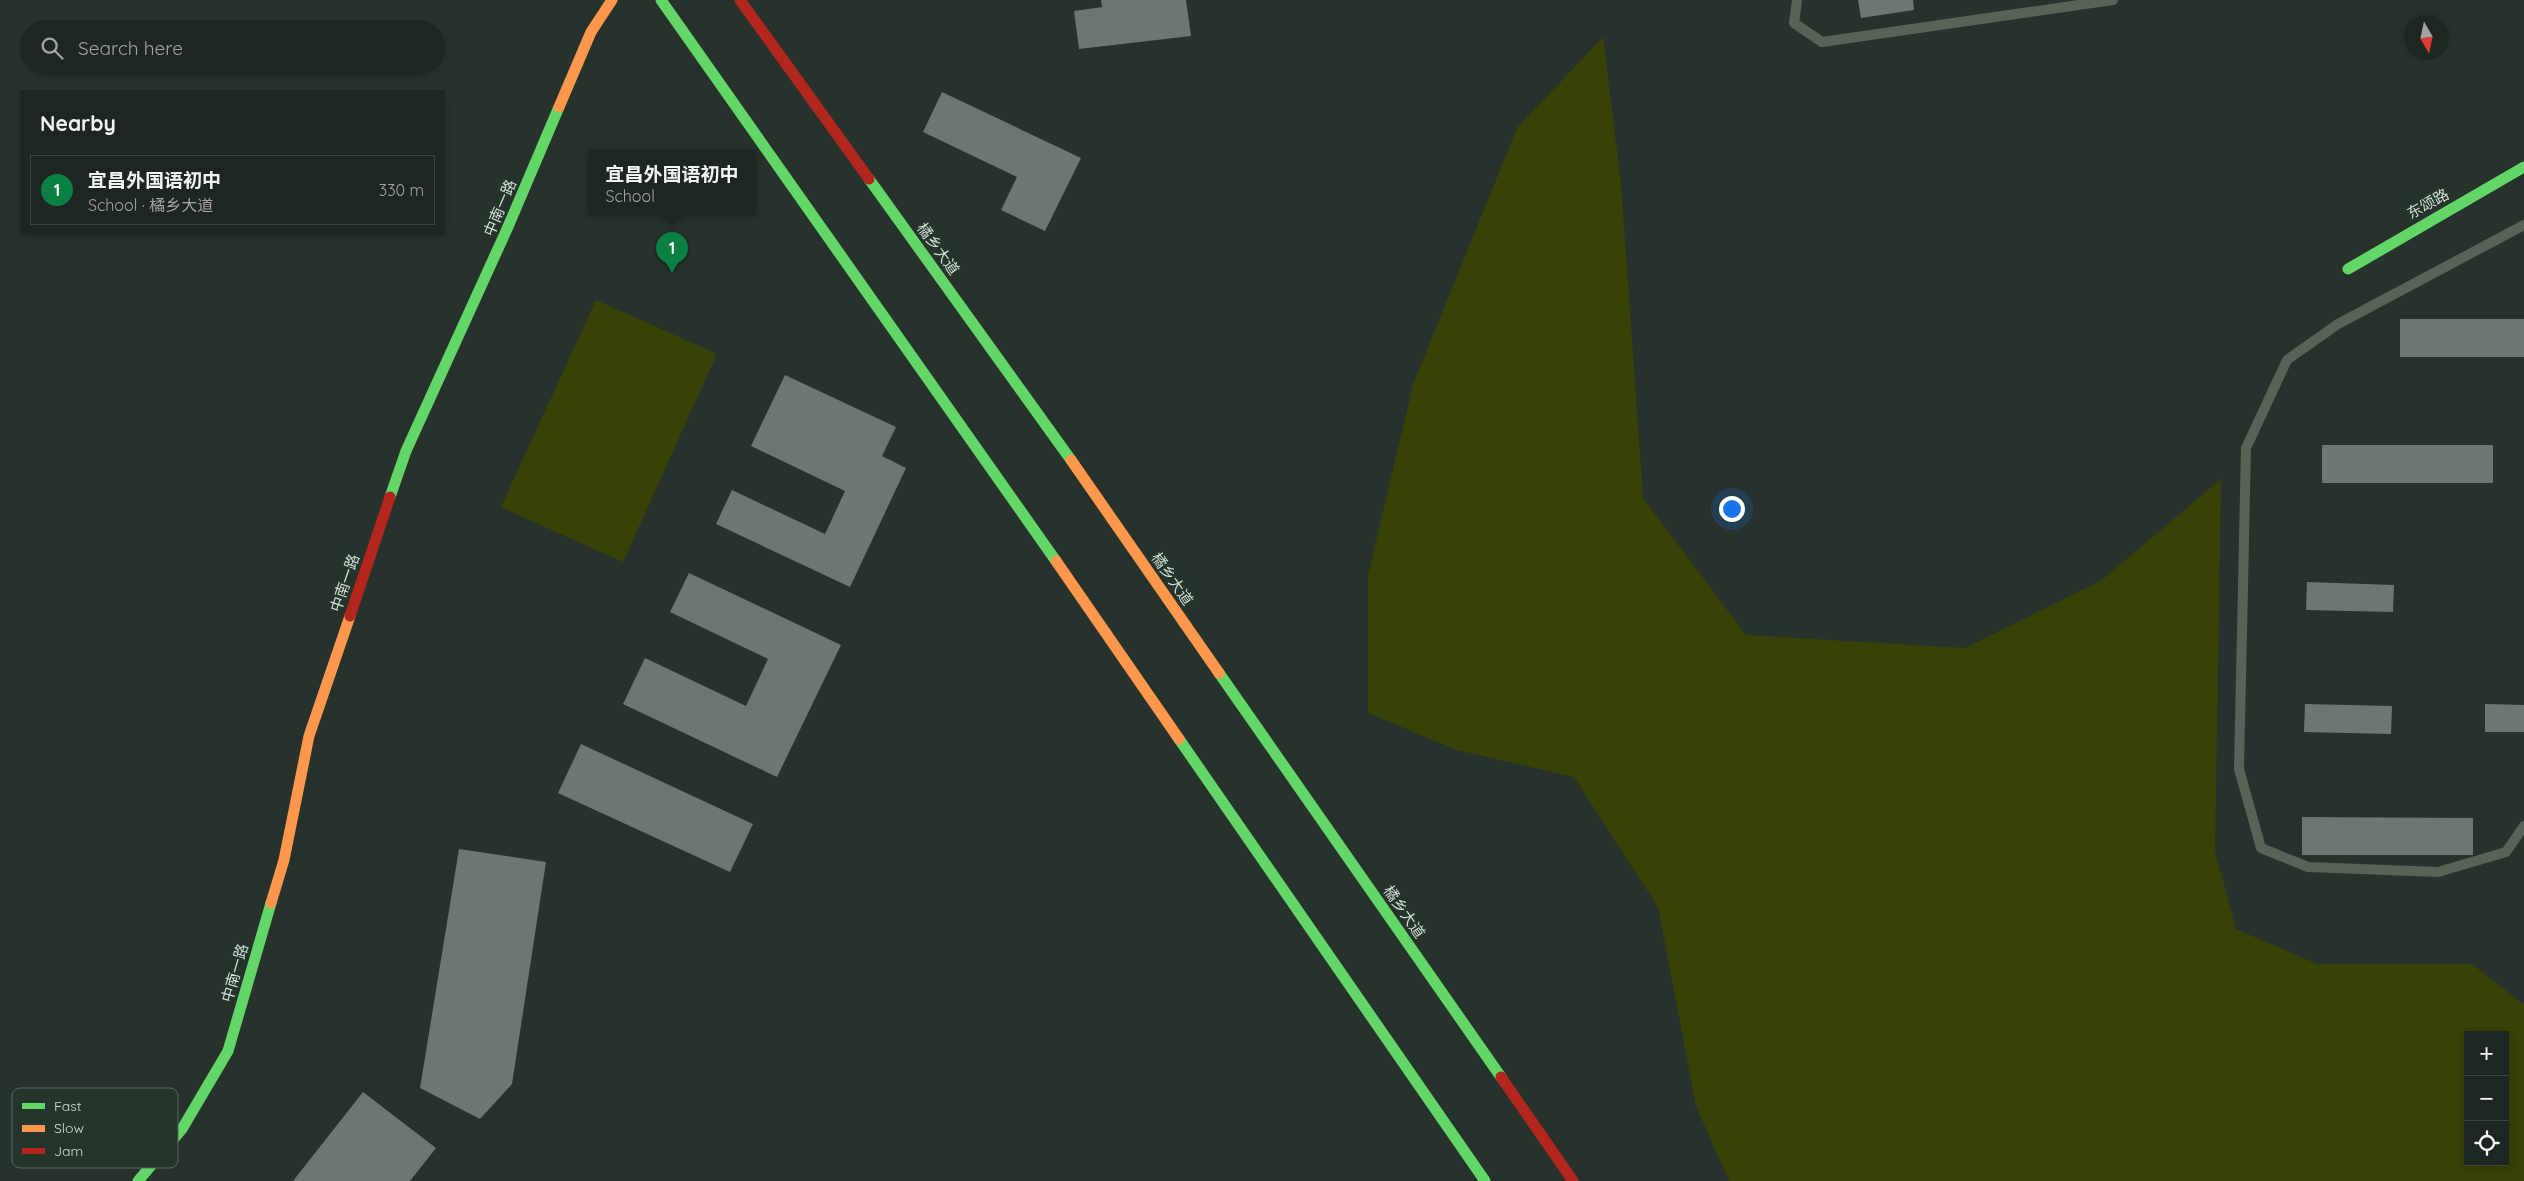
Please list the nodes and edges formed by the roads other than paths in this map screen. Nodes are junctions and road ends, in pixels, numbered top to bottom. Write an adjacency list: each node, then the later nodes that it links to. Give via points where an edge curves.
1 (612, 0): 10 (main road, 中南一路, via 591,32 508,229 406,451 309,736 284,860 228,1051)
2 (661, 0): 13 (main road, via 997,476)
3 (740, 0): 14 (main road, 橘乡大道, via 1061,446)
4 (1797, 0): 5 (lane, via 1794,23 1822,42)
5 (2113, 0)
6 (2524, 167): 8 (main road, 东颂路)
7 (2524, 225): 9 (lane, via 2338,324 2287,360 2246,448 2239,769 2261,848 2308,867 2438,872 2506,852)
8 (2348, 269)
9 (2524, 826)
10 (178, 1134)
11 (149, 1168): 12 (main road, 中南一路)
12 (138, 1181)
13 (1485, 1181)
14 (1573, 1181)

